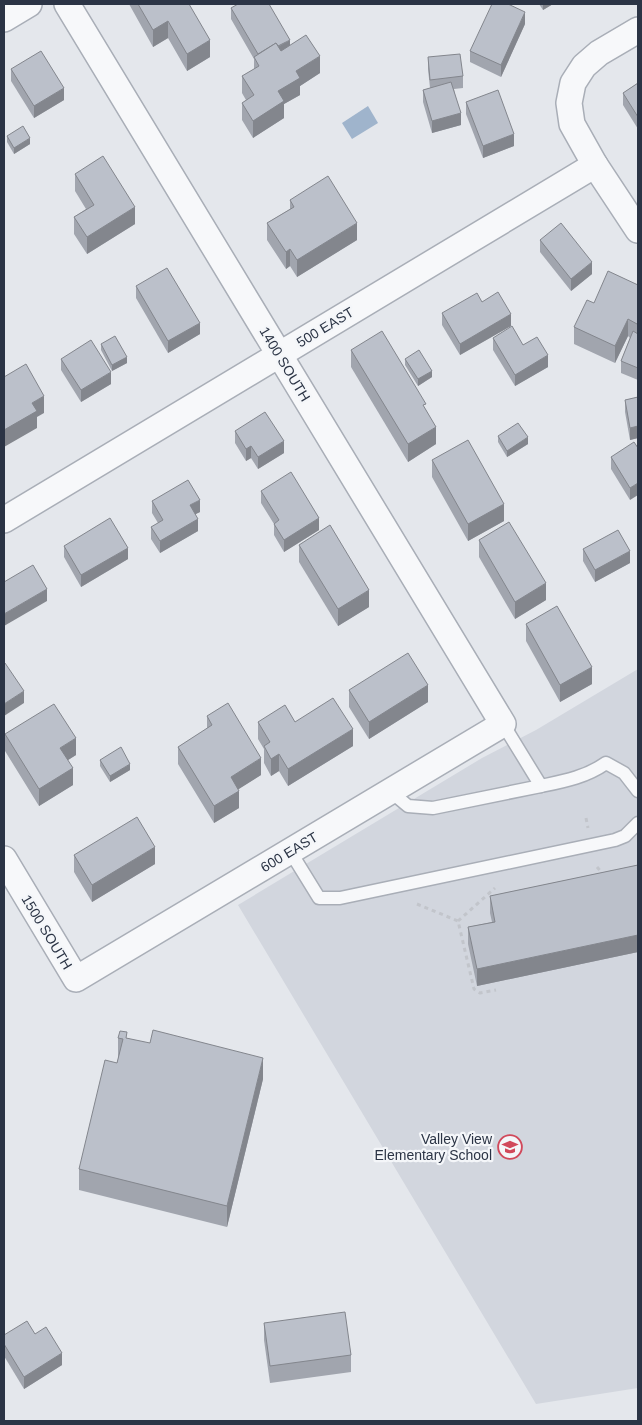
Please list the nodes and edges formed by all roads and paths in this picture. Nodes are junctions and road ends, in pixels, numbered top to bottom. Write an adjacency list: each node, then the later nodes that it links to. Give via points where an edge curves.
1 (29, 4): 3 (street)
2 (68, 4): 7 (street, 1400 SOUTH)
3 (4, 19)
4 (638, 30): 5 (street, via 599,53 584,66 573,83 570,103 572,124)
5 (595, 165): 6 (street); 7 (street, 500 EAST)
6 (638, 230)
7 (280, 354): 8 (street, 500 EAST); 9 (street, 1400 SOUTH)
8 (4, 520)
9 (503, 724): 10 (lane); 11 (street, 600 EAST)
10 (541, 786): 11 (lane, via 433,808 408,806); 12 (lane, via 572,780 606,763 624,773)
11 (390, 791): 14 (street, 600 EAST)
12 (638, 791)
13 (638, 823): 14 (lane, via 625,836 615,840 340,898 319,898)
14 (290, 851): 21 (street, 600 EAST)
15 (4, 859): 21 (street, 1500 SOUTH)
16 (597, 867): 17 (path, via 603,874)
17 (612, 874)
18 (495, 888): 20 (path)
19 (416, 904): 20 (path)
20 (458, 921): 22 (path, via 474,989 480,993)
21 (76, 979)
22 (496, 990)

